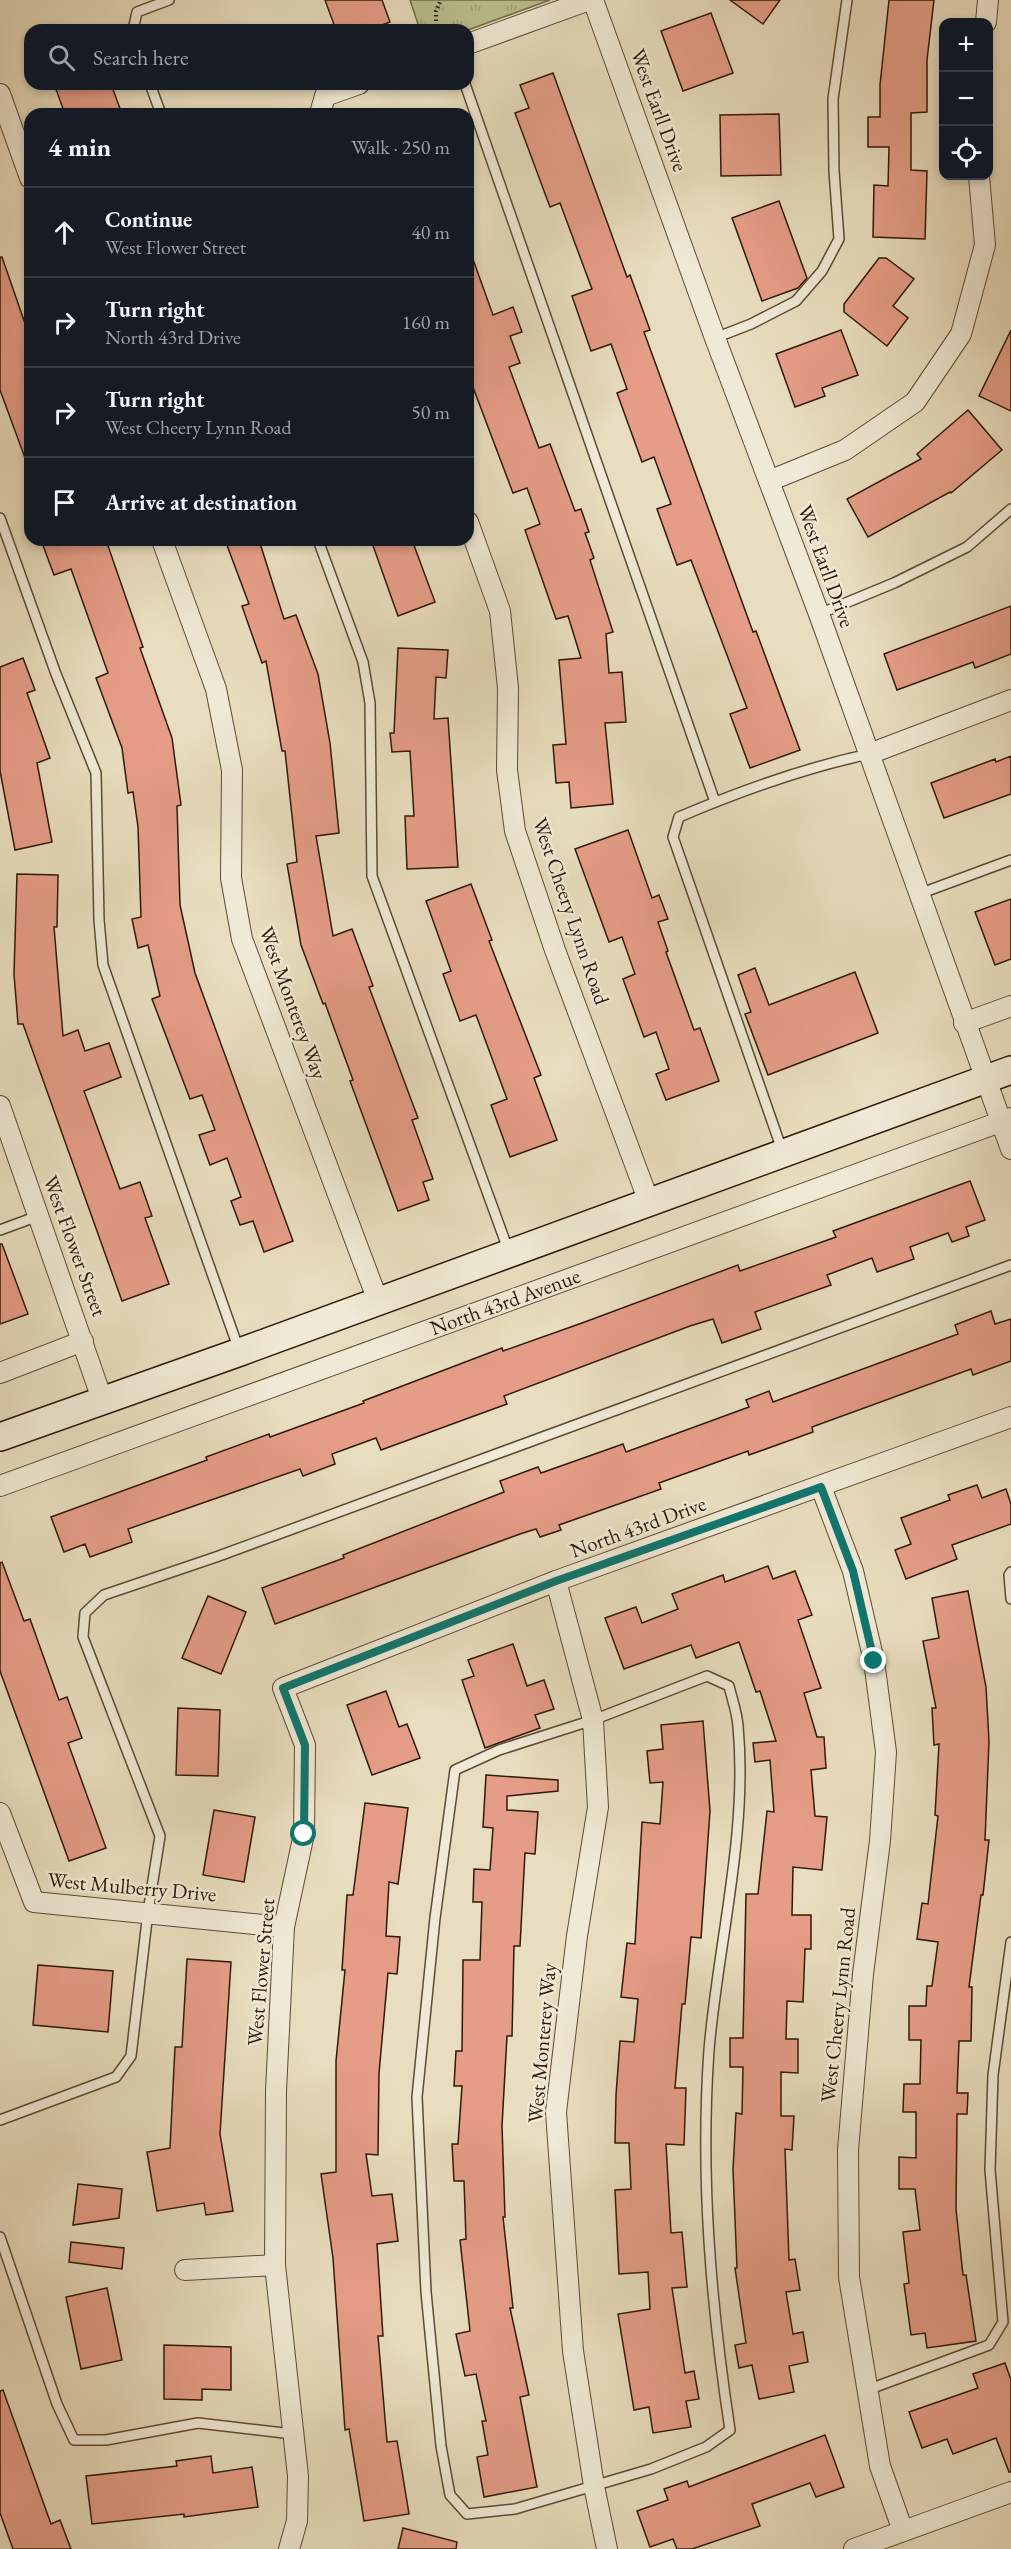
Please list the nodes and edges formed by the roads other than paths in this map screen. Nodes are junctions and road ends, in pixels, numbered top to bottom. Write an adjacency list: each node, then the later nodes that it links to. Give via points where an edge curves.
1 (169, 0): 7 (lane, via 136,12)
2 (589, 0): 8 (street)
3 (594, 0): 19 (street, West Earll Drive)
4 (847, 0): 19 (lane, via 833,99 839,239 822,271 796,301)
5 (988, 0): 6 (street)
6 (986, 18)
7 (134, 24)
8 (474, 42)
9 (152, 90): 14 (lane)
10 (349, 90): 13 (street)
11 (467, 90): 15 (lane)
12 (0, 94): 17 (street)
13 (323, 105)
14 (159, 108)
15 (473, 108)
16 (474, 110): 29 (lane)
17 (24, 161)
18 (979, 180): 20 (street, via 985,245 961,334 915,402 845,450)
19 (715, 338): 20 (street, West Earll Drive)
20 (769, 481): 26 (street, West Earll Drive)
21 (1011, 508): 26 (lane, via 967,547)
22 (0, 518): 47 (lane, via 96,772 103,965)
23 (474, 539): 40 (street, West Cheery Lynn Road, via 500,611 508,688 507,770 515,831 555,950)
24 (164, 546): 45 (street, West Monterey Way, via 216,690 232,770 231,878 242,939)
25 (320, 546): 43 (lane, via 363,662 370,703 372,876)
26 (819, 614): 28 (street, West Earll Drive)
27 (1011, 700): 28 (street)
28 (869, 754): 29 (lane); 31 (street, West Earll Drive)
29 (715, 802): 39 (lane, via 679,817 673,837)
30 (1011, 860): 31 (lane)
31 (919, 894): 33 (street, West Earll Drive)
32 (1011, 1006): 33 (street)
33 (964, 1023): 35 (street, West Earll Drive)
34 (1011, 1070): 35 (main road)
35 (985, 1079): 37 (street, West Earll Drive); 39 (main road)
36 (0, 1106): 41 (street, West Flower Street)
37 (1006, 1120): 38 (street, West Earll Drive); 52 (street, North 43rd Avenue)
38 (1011, 1149)
39 (784, 1155): 40 (main road)
40 (650, 1202): 43 (main road)
41 (38, 1216): 42 (lane); 46 (street, West Flower Street)
42 (0, 1230)
43 (509, 1253): 45 (main road)
44 (1011, 1265): 60 (lane, via 104,1595 85,1613 82,1636 160,1836)
45 (378, 1301): 47 (main road)
46 (83, 1341): 48 (street); 49 (street, West Flower Street)
47 (240, 1352): 49 (main road)
48 (0, 1372)
49 (103, 1402): 51 (main road)
50 (1011, 1417): 53 (street, North 43rd Drive)
51 (0, 1437)
52 (0, 1486)
53 (821, 1487): 55 (street, North 43rd Drive); 67 (street, West Cheery Lynn Road, via 853,1571 874,1661 886,1752 848,2150 849,2277)
54 (1011, 1572): 56 (lane)
55 (556, 1581): 57 (street, North 43rd Drive); 58 (street, West Monterey Way)
56 (1011, 1599)
57 (283, 1688): 61 (street, West Flower Street, via 305,1745 304,1834)
58 (593, 1720): 69 (street, West Monterey Way, via 598,1807 577,1936 556,2112 573,2351); 69 (lane, via 499,1750 455,1770 417,2097 426,2292 441,2446 450,2495 467,2514 515,2509); 69 (lane, via 707,1676 729,1686 738,1724 740,1790 710,2050 706,2147 709,2264 730,2430 706,2447)
59 (0, 1813): 60 (street, West Mulberry Drive, via 34,1902)
60 (148, 1912): 61 (street, West Mulberry Drive); 63 (lane, via 132,2056 116,2077)
61 (285, 1927): 65 (street, West Flower Street, via 276,2091)
62 (1011, 1942): 67 (lane, via 993,2075 990,2170 1003,2322 989,2344)
63 (0, 2120)
64 (0, 2237): 68 (lane, via 57,2404 74,2440 106,2440 198,2423)
65 (275, 2265): 66 (street); 68 (street, West Flower Street)
66 (185, 2270)
67 (867, 2390): 71 (street, West Cheery Lynn Road, via 880,2466)
68 (294, 2434): 72 (street, West Flower Street, via 297,2521)
69 (594, 2486): 73 (street, West Monterey Way)
70 (1011, 2492): 71 (street)
71 (903, 2531): 74 (street)
72 (289, 2549)
73 (607, 2549)
74 (854, 2549)

